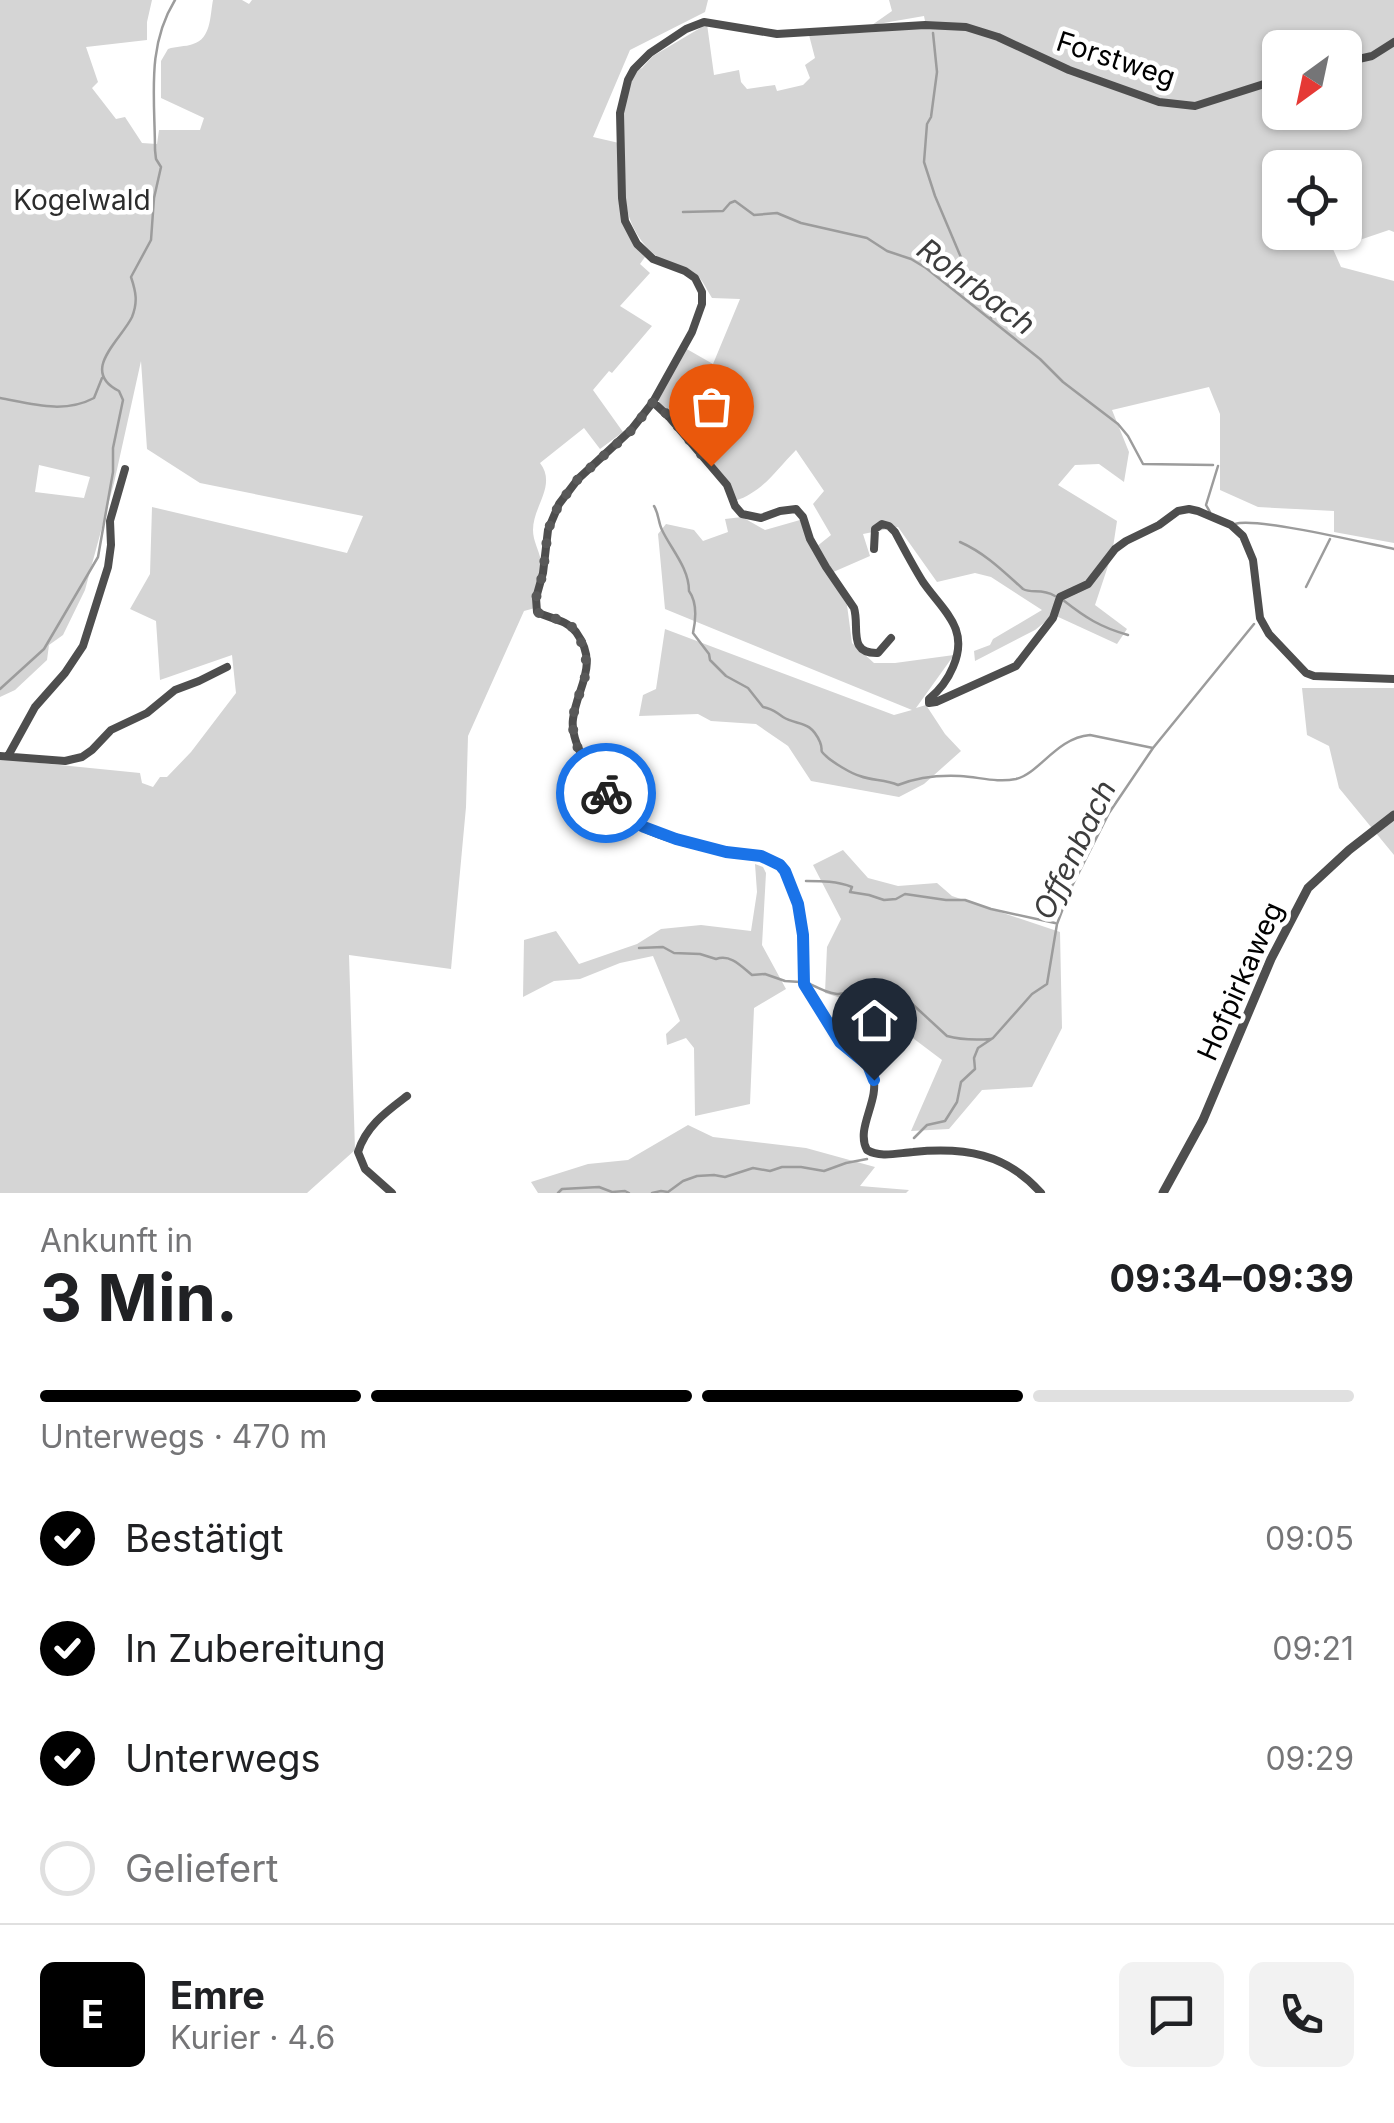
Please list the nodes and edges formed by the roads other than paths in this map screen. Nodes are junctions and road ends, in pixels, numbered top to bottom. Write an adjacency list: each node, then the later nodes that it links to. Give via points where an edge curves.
1 (1394, 42): 2 (street)
2 (1362, 58)
3 (1262, 85): 4 (street, Forstweg, via 1195,106 1159,102 966,28 776,34 704,22 677,34 634,69 620,113 625,221 637,244 653,259 691,274 703,296 692,332)
4 (653, 402): 7 (street, via 727,485 742,514 800,512 854,608 862,649 878,653); 14 (street, via 578,479 548,530 537,612 572,628 585,653 588,665 572,724 588,768 644,827 761,856 785,871 801,921 804,984 840,1042 872,1071 875,1088 863,1138 868,1150 973,1153 1016,1168)
5 (126, 469): 10 (street, via 110,522 108,567 83,646)
6 (874, 549): 9 (street, via 875,529 889,526 956,627 956,662 931,704 1016,666 1054,618 1060,596 1088,584 1120,545 1184,509 1216,518 1243,536 1260,618 1306,673)
7 (891, 638)
8 (227, 667): 10 (street, via 175,690 82,756)
9 (1394, 679)
10 (4, 756)
11 (1394, 814): 15 (street, Hofpirkaweg, via 1308,888 1203,1120)
12 (407, 1096): 13 (street, via 367,1132 358,1152 365,1169)
13 (392, 1193)
14 (1041, 1193)
15 (1162, 1193)

